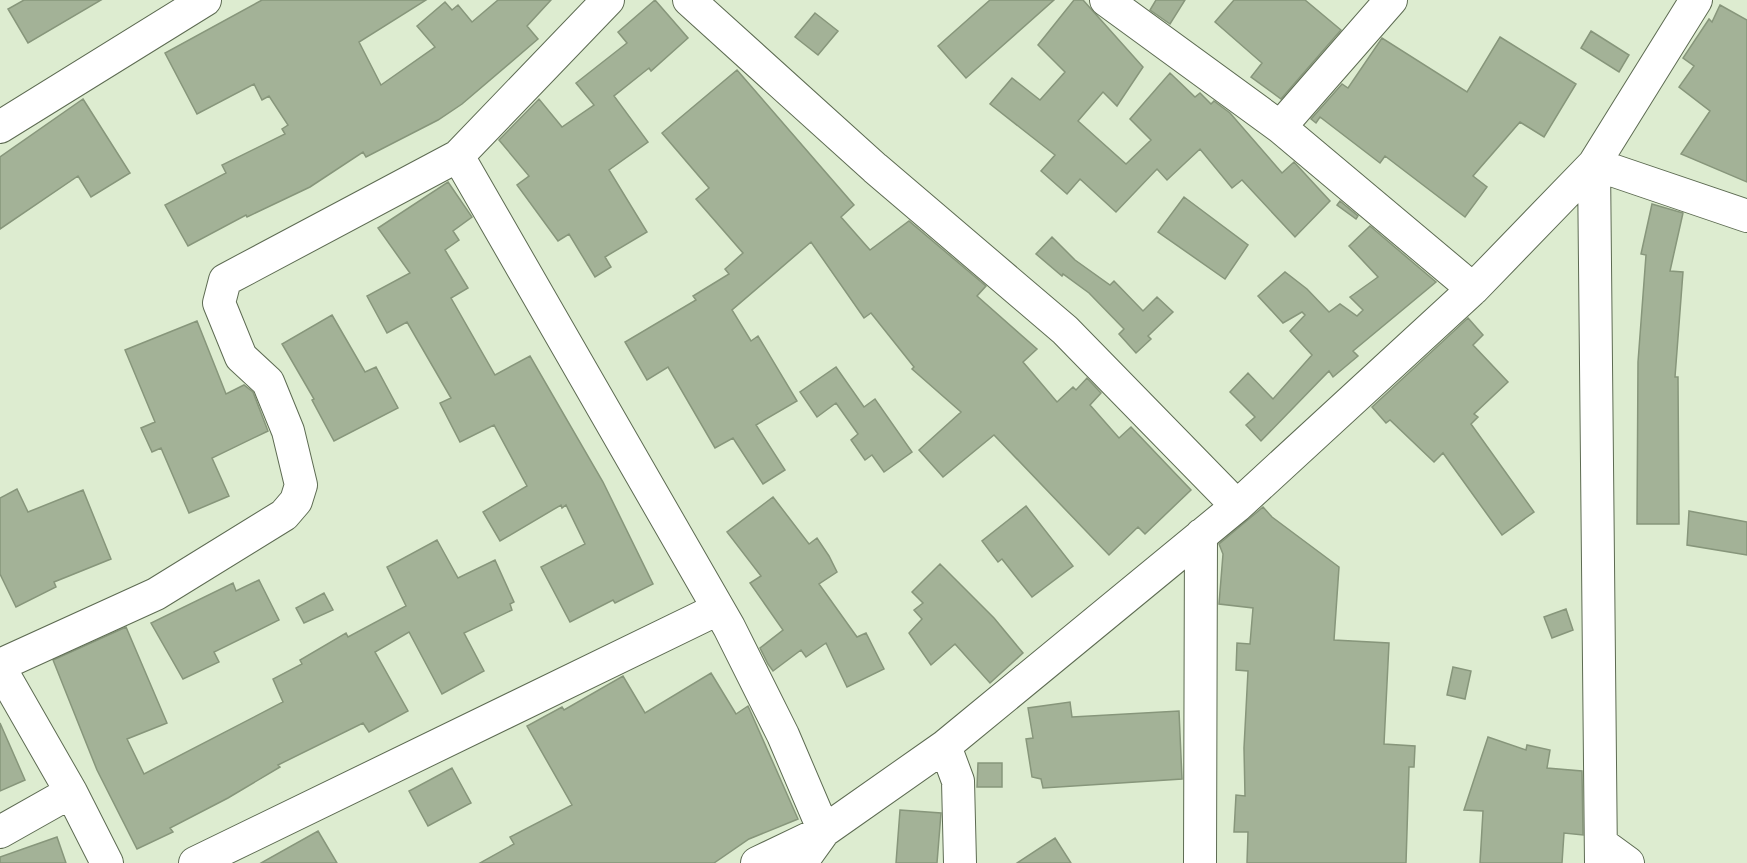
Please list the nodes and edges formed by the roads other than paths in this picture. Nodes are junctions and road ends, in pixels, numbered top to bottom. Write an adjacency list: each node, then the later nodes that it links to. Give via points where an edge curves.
1 (205, 0): 7 (street)
2 (608, 0): 9 (street)
3 (689, 0): 13 (street, via 875,168 1065,330)
4 (1106, 0): 8 (street)
5 (1391, 0): 8 (street)
6 (1696, 0): 10 (street)
7 (0, 127)
8 (1280, 127): 12 (street)
9 (458, 156): 15 (street); 16 (street, via 225,279 219,303 241,357 268,382 288,431 301,485 296,501 284,514 156,594)
10 (1594, 164): 11 (street); 12 (street); 21 (street)
11 (1747, 216)
12 (1473, 289): 13 (street)
13 (1237, 506): 14 (street)
14 (1200, 535): 17 (street); 27 (street)
15 (718, 609): 20 (street, via 783,735); 23 (street)
16 (0, 666): 18 (street)
17 (945, 746): 20 (street); 26 (street, via 958,781)
18 (71, 792): 19 (street); 22 (street)
19 (0, 831)
20 (824, 831): 24 (street); 25 (street)
21 (1601, 854): 28 (street)
22 (107, 863)
23 (195, 863)
24 (757, 863)
25 (801, 863)
26 (960, 863)
27 (1200, 863)
28 (1628, 863)

